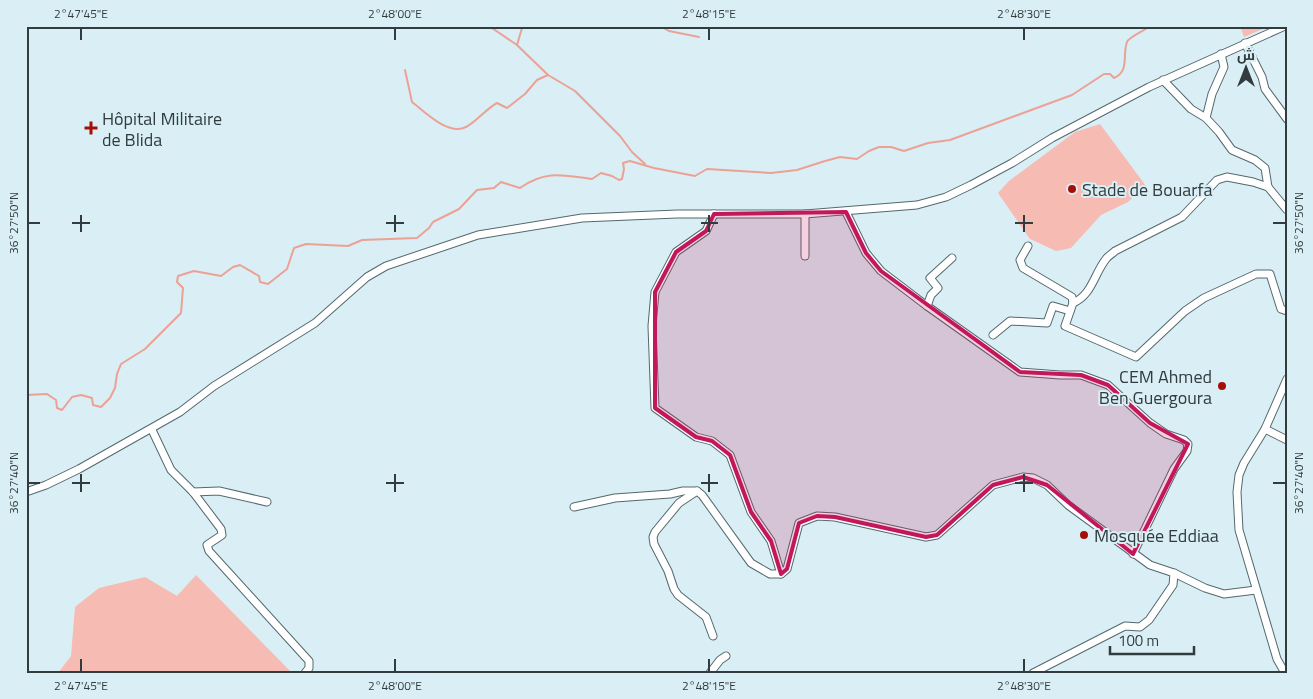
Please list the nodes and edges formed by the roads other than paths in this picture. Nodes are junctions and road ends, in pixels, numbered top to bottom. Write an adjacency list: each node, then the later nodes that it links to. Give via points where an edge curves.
1 (1285, 26): 2 (street)
2 (1246, 43): 3 (street); 6 (street, via 1265,89)
3 (1221, 54): 4 (street); 5 (street, via 1224,67)
4 (1163, 80): 5 (street, via 1190,109); 9 (street, via 946,197 917,205)
5 (1206, 118): 7 (street, via 1232,150 1255,160 1264,168)
6 (1286, 118)
7 (1268, 187): 8 (street); 16 (street, via 1226,177 1217,180 1182,217 1115,251 1081,300)
8 (1287, 210)
9 (846, 212): 11 (street); 15 (street, via 866,253 881,271)
10 (714, 214): 11 (street); 21 (street, via 582,218 527,226 478,235 386,266 367,278 315,323 214,386); 30 (street, via 706,231 676,252 654,292 654,408 696,438 712,440 730,455 751,512 771,541)
11 (805, 214): 13 (street)
12 (1028, 246): 16 (street, via 1020,260 1022,268 1072,297)
13 (805, 256)
14 (952, 258): 15 (street, via 930,278 938,288)
15 (927, 306): 28 (street, via 1020,372 1081,375 1108,385 1150,423 1188,444)
16 (1071, 307): 17 (street, via 1065,326 1136,357 1185,311 1204,298 1256,274 1270,274 1281,309); 18 (street, via 1053,306 1047,323 1010,321)
17 (1287, 311)
18 (993, 335)
19 (1287, 379): 20 (street)
20 (1265, 429): 22 (street); 31 (street, via 1244,463 1237,492 1239,530)
21 (152, 430): 24 (street, via 46,485); 25 (street, via 172,470)
22 (1287, 440)
23 (697, 491): 27 (street, via 622,497); 30 (street, via 751,562 770,574); 32 (street, via 679,503 653,537 674,589 706,617)
24 (26, 492)
25 (193, 492): 26 (street, via 219,491); 34 (street, via 221,529 222,535 207,545 209,551 309,661)
26 (267, 502)
27 (574, 507)
28 (1134, 554): 29 (street, via 1150,566); 30 (street, via 1068,505 1047,485 1022,477 993,485 937,535 926,537 835,517 817,516 799,523 787,569)
29 (1174, 573): 31 (street, via 1224,594); 36 (street, via 1173,585 1149,620 1140,627 1125,626)
30 (781, 574)
31 (1256, 590): 37 (street, via 1276,659)
32 (713, 636)
33 (726, 656): 35 (street)
34 (305, 673)
35 (710, 673)
36 (1033, 673)
37 (1285, 673)

